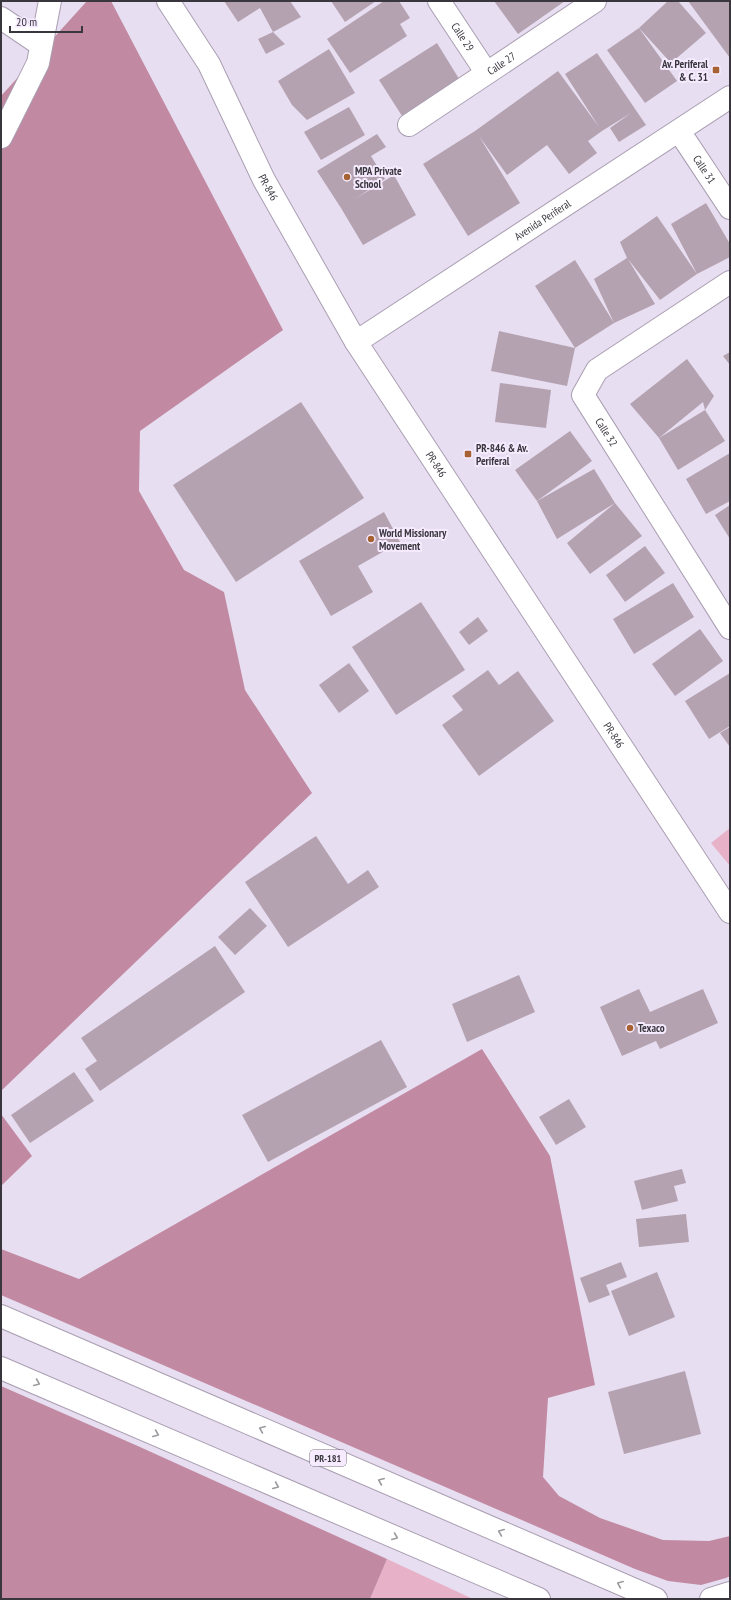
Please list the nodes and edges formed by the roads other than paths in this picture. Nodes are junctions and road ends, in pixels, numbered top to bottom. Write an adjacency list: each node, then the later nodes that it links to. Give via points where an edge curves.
1 (50, 1): 6 (street)
2 (168, 1): 14 (street, PR-846 / PR-846, via 209,64 264,180)
3 (439, 1): 7 (street, Calle 29)
4 (595, 1): 7 (street, Calle 27)
5 (1, 18): 6 (street)
6 (41, 45): 11 (street, via 38,63)
7 (486, 72): 9 (street, Calle 27)
8 (730, 97): 10 (street, Avenida Periferal)
9 (409, 126)
10 (679, 131): 12 (street, Calle 31); 14 (street, Avenida Periferal)
11 (1, 137)
12 (730, 208)
13 (730, 282): 15 (street, Calle 32, via 597,370 583,395)
14 (356, 342): 16 (street, PR-846 / PR-846)
15 (730, 628)
16 (730, 912)
17 (1, 1316): 21 (street, PR-181, one-way to 17)
18 (1, 1368): 20 (street, one-way to 20)
19 (730, 1593): 22 (street)
20 (539, 1599)
21 (656, 1599)
22 (711, 1599)

